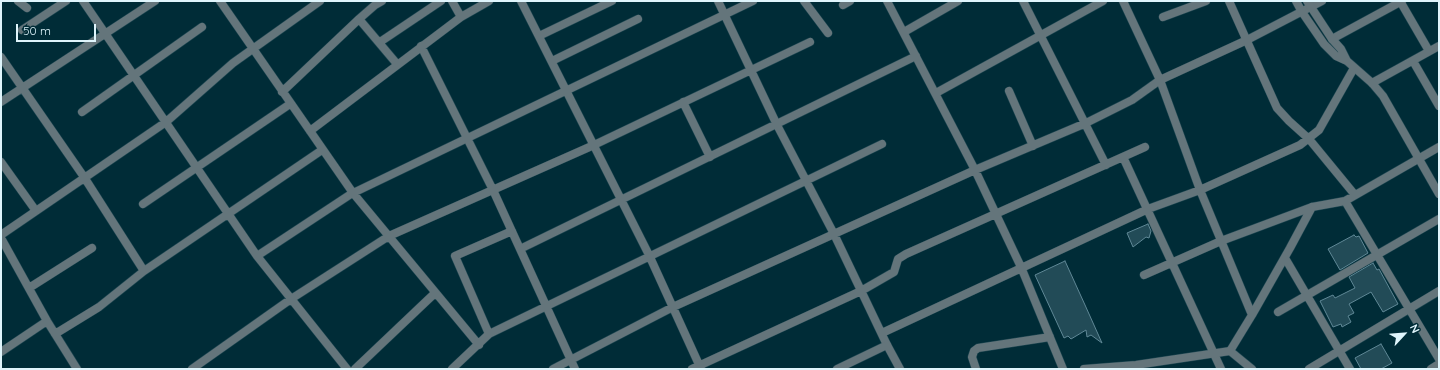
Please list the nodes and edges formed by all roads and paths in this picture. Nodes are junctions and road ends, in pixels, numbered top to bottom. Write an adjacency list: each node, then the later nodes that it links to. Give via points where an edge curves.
1 (18, 1): 27 (street)
2 (66, 1): 35 (street)
3 (83, 1): 38 (street)
4 (155, 1): 38 (street)
5 (320, 1): 47 (street)
6 (382, 1): 32 (street)
7 (441, 1): 43 (street)
8 (452, 1): 30 (street)
9 (489, 1): 30 (street)
10 (522, 1): 40 (street)
11 (612, 1): 40 (street)
12 (718, 1): 29 (street)
13 (753, 1): 29 (street)
14 (804, 1): 37 (street)
15 (887, 1): 36 (street)
16 (958, 1): 36 (street)
17 (1023, 1): 39 (street)
18 (1103, 1): 39 (street)
19 (1122, 1): 58 (street)
20 (1206, 1): 31 (street)
21 (1229, 1): 42 (street)
22 (1296, 1): 28 (street)
23 (1322, 1): 26 (street)
24 (1401, 1): 41 (street); 48 (street)
25 (222, 2): 47 (street)
26 (1308, 4): 28 (street); 41 (street)
27 (26, 8)
28 (1302, 12): 42 (street); 52 (street, via 1324,44 1336,56)
29 (725, 16): 56 (street); 61 (street)
30 (461, 17): 45 (street)
31 (1163, 17)
32 (359, 19): 43 (street); 63 (street)
33 (638, 19): 51 (street)
34 (202, 27): 57 (street)
35 (22, 30)
36 (904, 32): 49 (street)
37 (828, 34)
38 (106, 35): 57 (street); 60 (street)
39 (1040, 35): 64 (street); 71 (street)
40 (539, 36): 51 (street)
41 (1332, 39): 52 (street)
42 (1247, 40): 58 (street); 75 (street, via 1277,108)
43 (380, 42): 54 (street)
44 (810, 42): 56 (street)
45 (421, 46): 54 (street); 74 (street)
46 (1439, 46): 48 (street)
47 (252, 50): 63 (street); 70 (street)
48 (1429, 52): 53 (street)
49 (916, 56): 64 (street); 72 (street)
50 (1, 57): 60 (street)
51 (552, 61): 61 (street)
52 (1347, 61): 55 (street)
53 (1413, 61): 59 (street); 68 (street)
54 (397, 64): 73 (street)
55 (1354, 68): 59 (street); 75 (street, via 1319,130)
56 (751, 70): 66 (street); 72 (street)
57 (133, 74): 69 (street); 70 (street)
58 (1160, 80): 71 (street, via 1132,100); 92 (street)
59 (1372, 83): 84 (street, via 1383,96)
60 (23, 89): 65 (street); 89 (street)
61 (567, 91): 74 (street); 76 (street)
62 (1009, 91): 78 (street)
63 (282, 92): 67 (street)
64 (936, 93): 88 (street)
65 (1, 102)
66 (683, 102): 76 (street); 82 (street)
67 (290, 104): 73 (street); 87 (street)
68 (1439, 106)
69 (82, 112)
70 (166, 122): 87 (street); 89 (street)
71 (1086, 123): 78 (street); 86 (street)
72 (777, 124): 82 (street); 90 (street)
73 (310, 131): 81 (street)
74 (468, 138): 91 (street); 93 (street)
75 (1310, 139): 92 (street); 95 (street)
76 (594, 144): 91 (street); 96 (street)
77 (882, 144): 90 (street)
78 (1033, 146): 88 (street)
79 (1145, 147): 83 (street)
80 (1439, 147): 84 (street)
81 (322, 150): 93 (street); 103 (street)
82 (710, 156): 96 (street)
83 (1123, 157): 86 (street); 100 (street)
84 (1419, 160): 94 (street); 95 (street)
85 (1, 162): 101 (street)
86 (1106, 165): 102 (street)
87 (197, 168): 98 (street); 103 (street)
88 (975, 170): 102 (street); 106 (street)
89 (84, 177): 101 (street); 119 (street)
90 (806, 180): 106 (street); 115 (street)
91 (493, 190): 105 (street); 108 (street)
92 (1200, 190): 100 (street); 110 (street)
93 (353, 193): 108 (street); 114 (street)
94 (1439, 194)
95 (1355, 195): 97 (street)
96 (621, 199): 112 (street); 115 (street)
97 (1345, 201): 99 (street); 113 (street)
98 (143, 204)
99 (1312, 206): 110 (street); 116 (street)
100 (1148, 209): 117 (street); 118 (street)
101 (36, 211): 107 (street)
102 (996, 213): 118 (street); 122 (street, via 906,254 898,259 894,272)
103 (228, 214): 114 (street); 119 (street)
104 (1439, 219): 113 (street)
105 (512, 231): 112 (street); 135 (street, via 455,256)
106 (834, 234): 122 (street); 128 (street)
107 (1, 235)
108 (388, 236): 124 (street); 126 (street)
109 (1, 238): 121 (street)
110 (1221, 241): 117 (street); 131 (street)
111 (92, 248): 121 (street)
112 (520, 249): 127 (street)
113 (1377, 255): 125 (street); 129 (street)
114 (257, 256): 126 (street)
115 (649, 256): 127 (street); 128 (street)
116 (1285, 258): 125 (street); 131 (street)
117 (1173, 263): 120 (street); 142 (street)
118 (1021, 267): 133 (street); 136 (street)
119 (144, 271): 134 (street, via 99,307)
120 (1144, 275)
121 (29, 288): 132 (street)
122 (861, 290): 133 (street); 147 (street)
123 (1439, 291): 129 (street)
124 (435, 293): 138 (street); 151 (street)
125 (1306, 296): 130 (street); 140 (street)
126 (291, 299): 149 (street); 150 (street)
127 (545, 306): 135 (street); 144 (street)
128 (673, 307): 144 (street); 147 (street)
129 (1409, 309): 140 (street); 143 (street)
130 (1278, 312)
131 (1252, 315): 139 (street)
132 (47, 321): 134 (street); 141 (street)
133 (882, 333): 137 (street)
134 (55, 334): 148 (street)
135 (489, 334): 138 (street)
136 (1050, 337): 157 (street, via 978,348 972,357); 158 (street)
137 (887, 344): 155 (street); 156 (street)
138 (478, 345): 152 (street)
139 (1230, 351): 142 (street); 161 (street)
140 (1339, 351): 162 (street); 163 (street)
141 (1, 352)
142 (1216, 353): 146 (street); 160 (street)
143 (1439, 359)
144 (571, 361): 153 (street); 154 (street)
145 (1439, 364): 164 (street)
146 (1137, 367): 159 (street)
147 (697, 368)
148 (78, 369)
149 (192, 369)
150 (347, 369)
151 (355, 369)
152 (452, 369)
153 (553, 369)
154 (575, 369)
155 (837, 369)
156 (900, 369)
157 (976, 369)
158 (1063, 369)
159 (1084, 369)
160 (1221, 369)
161 (1252, 369)
162 (1309, 369)
163 (1350, 369)
164 (1431, 369)

